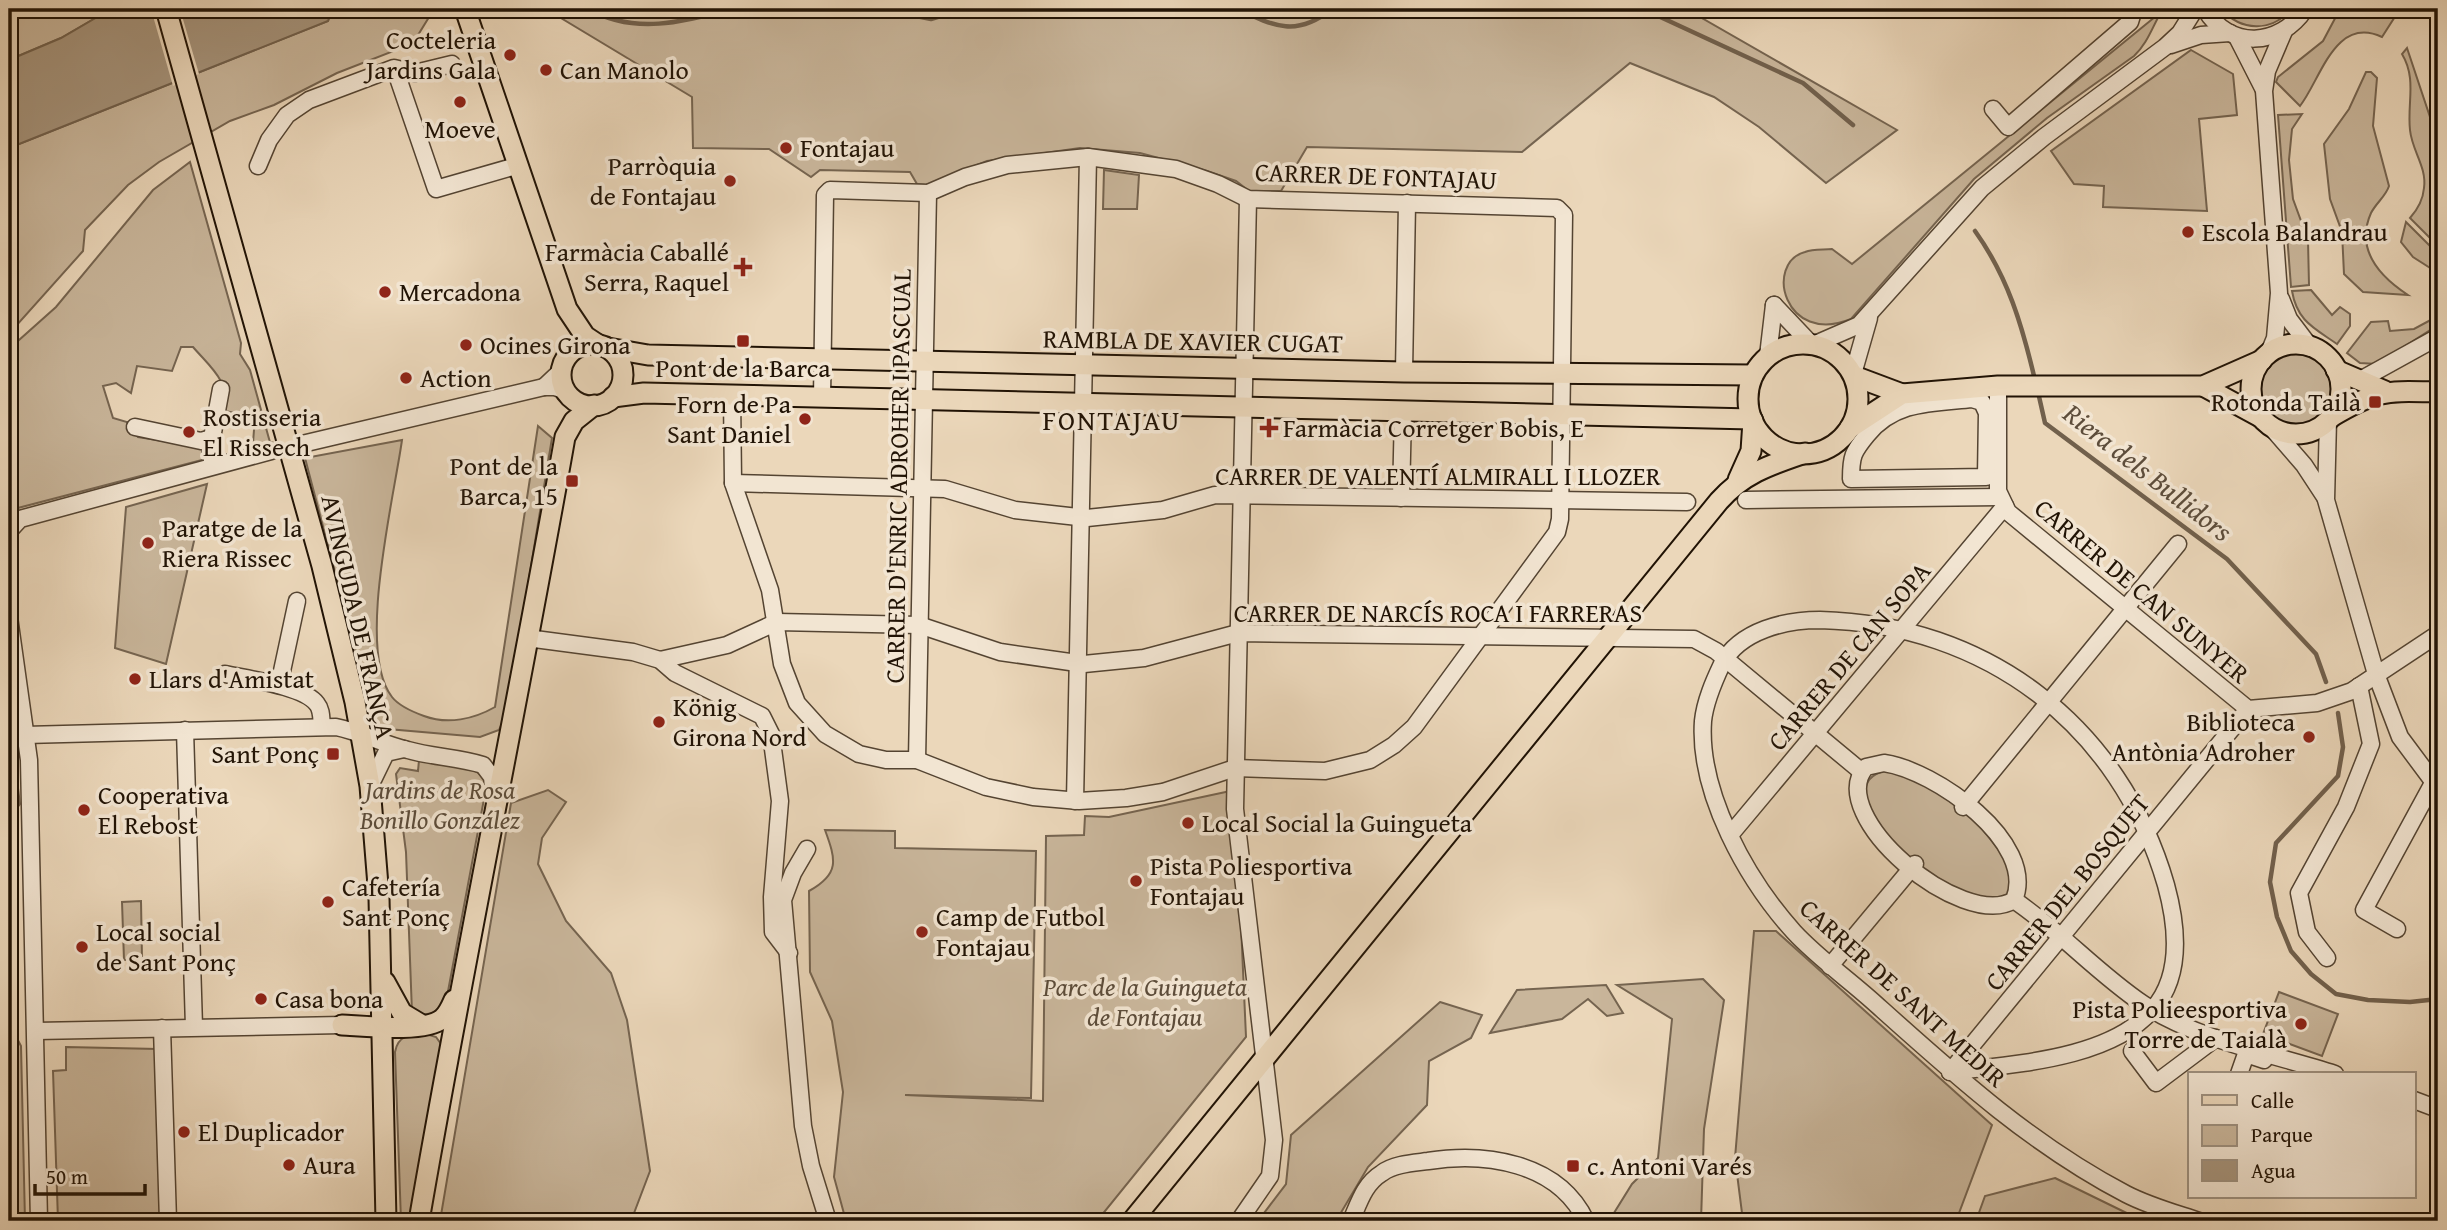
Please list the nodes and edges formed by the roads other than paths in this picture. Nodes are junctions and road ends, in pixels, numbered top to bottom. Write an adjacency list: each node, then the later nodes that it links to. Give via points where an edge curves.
1 (166, 9): 102 (main road, AVINGUDA DE FRANÇA, via 342,639)
2 (465, 9): 16 (main road)
3 (2134, 9): 13 (street, via 2130,22 2008,127)
4 (2195, 9): 9 (street)
5 (2206, 9): 8 (street)
6 (2305, 9): 7 (street)
7 (2284, 32): 8 (street, via 2261,39); 12 (street, via 2267,71)
8 (2234, 35): 9 (street, via 2200,35); 12 (street)
9 (2165, 47): 21 (street, via 1982,188)
10 (452, 65): 11 (street)
11 (399, 74): 15 (street, via 394,68 309,100 287,116 269,140); 16 (street, via 436,189)
12 (2264, 91): 20 (street)
13 (1993, 109)
14 (1088, 157): 17 (street, CARRER DE FONTAJAU, via 1007,165); 18 (street, CARRER DE FONTAJAU, via 1176,169); 30 (street)
15 (258, 166)
16 (516, 166): 24 (main road, via 566,309 584,336)
17 (928, 193): 28 (street, CARRER DE FONTAJAU, via 830,190 825,195); 29 (street, CARRER D'ENRIC ADROHER I PASCUAL)
18 (1248, 200): 19 (street, CARRER DE FONTAJAU); 31 (street)
19 (1408, 210): 34 (street); 35 (street, CARRER DE FONTAJAU, via 1557,208 1564,215)
20 (2279, 293): 25 (street, via 2289,319); 27 (street, via 2275,338)
21 (1870, 316): 23 (street); 37 (street, via 1859,343)
22 (2438, 337): 38 (street)
23 (1812, 344): 26 (main road, via 1786,346); 26 (street, via 1774,305); 37 (main road, via 1837,355)
24 (602, 346): 28 (main road, RAMBLA DE XAVIER CUGAT, via 649,355); 33 (main road, via 573,350); 48 (main road, via 619,359 623,375)
25 (2311, 348): 27 (main road, via 2287,346); 32 (main road)
26 (1768, 356): 36 (main road)
27 (2265, 357): 40 (main road); 59 (main road, via 2251,387 2252,399)
28 (822, 359): 29 (main road, RAMBLA DE XAVIER CUGAT); 49 (street)
29 (925, 361): 30 (main road, RAMBLA DE XAVIER CUGAT); 51 (street, CARRER D'ENRIC ADROHER I PASCUAL)
30 (1085, 365): 31 (main road, RAMBLA DE XAVIER CUGAT); 52 (street)
31 (1244, 368): 34 (main road, RAMBLA DE XAVIER CUGAT); 54 (street)
32 (2336, 370): 38 (main road); 57 (main road, via 2340,396)
33 (561, 371): 41 (street); 43 (main road)
34 (1404, 372): 35 (main road, RAMBLA DE XAVIER CUGAT)
35 (1564, 373): 36 (main road, RAMBLA DE XAVIER CUGAT); 56 (street)
36 (1754, 375): 58 (main road, via 1748,399)
37 (1854, 375): 46 (main road); 61 (main road, via 1859,403)
38 (2362, 379): 44 (main road)
39 (2005, 386): 40 (main road); 46 (main road); 76 (street, CARRER DE CAN SUNYER, via 1997,479)
40 (2203, 386): 59 (main road)
41 (544, 387): 43 (street); 63 (street)
42 (221, 389): 62 (street)
43 (566, 391): 53 (main road, via 578,402)
44 (2385, 391): 45 (main road); 57 (main road)
45 (2438, 392)
46 (1902, 394): 61 (main road)
47 (732, 395): 48 (main road, via 637,393); 49 (main road); 68 (street)
48 (613, 397): 53 (main road)
49 (822, 398): 51 (main road)
50 (1972, 399): 50 (street, via 1908,405 1880,419 1851,455 1851,479 1986,477 1987,413 1982,402)
51 (924, 400): 52 (main road); 69 (street, CARRER D'ENRIC ADROHER I PASCUAL)
52 (1084, 404): 54 (main road); 77 (street)
53 (594, 405): 88 (main road, via 574,421 565,437)
54 (1244, 407): 55 (main road); 70 (street)
55 (1403, 411): 56 (main road); 71 (street)
56 (1562, 415): 58 (main road); 73 (street)
57 (2330, 418): 59 (main road, via 2312,431 2297,434); 72 (street)
58 (1752, 420): 65 (main road, via 1773,444); 67 (main road, via 1751,451)
59 (2266, 422): 72 (street, via 2304,465)
60 (135, 427): 62 (street, via 201,441)
61 (1850, 428): 65 (main road, via 1831,446)
62 (212, 438): 66 (street)
63 (302, 444)
64 (271, 451): 66 (street)
65 (1805, 453): 67 (main road)
66 (212, 467): 78 (street, via 20,519)
67 (1738, 481): 90 (main road)
68 (733, 484): 69 (street, CARRER DE VALENTÍ ALMIRALL I LLOZER); 83 (street, via 767,578)
69 (922, 488): 77 (street, CARRER DE VALENTÍ ALMIRALL I LLOZER, via 953,490 1015,510); 84 (street, CARRER D'ENRIC ADROHER I PASCUAL)
70 (1241, 495): 71 (street, CARRER DE VALENTÍ ALMIRALL I LLOZER); 77 (street, CARRER DE VALENTÍ ALMIRALL I LLOZER, via 1215,495 1133,515); 86 (street)
71 (1401, 498): 73 (street, CARRER DE VALENTÍ ALMIRALL I LLOZER)
72 (2326, 499): 95 (street)
73 (1561, 500): 75 (street, CARRER DE VALENTÍ ALMIRALL I LLOZER); 89 (street, via 1552,542)
74 (1746, 500): 76 (street)
75 (1687, 502)
76 (2002, 502): 81 (street, CARRER DE CAN SUNYER); 85 (street, CARRER DE CAN SOPA)
77 (1080, 517): 93 (street)
78 (9, 531)
79 (2178, 544): 81 (street)
80 (297, 601): 96 (street)
81 (2126, 608): 98 (street); 99 (street, CARRER DE CAN SUNYER)
82 (9, 617): 104 (street)
83 (777, 622): 84 (street, CARRER DE NARCÍS ROCA I FARRERAS); 92 (street, via 727,645); 106 (street, via 786,677 797,703 814,725 859,754)
84 (919, 625): 93 (street, CARRER DE NARCÍS ROCA I FARRERAS, via 1000,652); 106 (street, CARRER D'ENRIC ADROHER I PASCUAL)
85 (1903, 630): 91 (street, via 1847,621 1783,623 1758,632); 98 (street, via 1973,654); 103 (street, CARRER DE CAN SOPA)
86 (1238, 633): 89 (street, CARRER DE NARCÍS ROCA I FARRERAS); 93 (street, CARRER DE NARCÍS ROCA I FARRERAS, via 1144,658); 107 (street)
87 (2438, 634): 95 (street, CARRER DE CAN SUNYER)
88 (527, 638): 92 (street); 115 (main road)
89 (1481, 638): 90 (street, CARRER DE NARCÍS ROCA I FARRERAS); 108 (street, via 1414,727 1382,754 1332,770)
90 (1607, 639): 91 (street, CARRER DE NARCÍS ROCA I FARRERAS, via 1693,639); 137 (main road)
91 (1724, 659): 103 (street, CARRER DE NARCÍS ROCA I FARRERAS); 117 (street, CARRER DE SANT MEDIR, via 1708,698 1703,736 1710,777)
92 (660, 660): 123 (street, via 675,673 762,716 771,734 780,801 773,932)
93 (1077, 663): 113 (street)
94 (226, 674): 96 (street)
95 (2376, 674): 97 (street, CARRER DE CAN SUNYER); 110 (street, via 2394,727)
96 (279, 685): 100 (street, via 316,702)
97 (2356, 688): 99 (street, CARRER DE CAN SUNYER, via 2317,703); 124 (street, via 2371,744 2346,807 2299,893 2307,932)
98 (2048, 702): 114 (street); 116 (street, via 2098,751)
99 (2248, 709): 116 (street, CARRER DEL BOSQUET)
100 (322, 726): 101 (street); 102 (street)
101 (186, 730): 104 (street); 131 (street)
102 (360, 731): 105 (street); 111 (main road, AVINGUDA DE FRANÇA)
103 (1816, 734): 109 (street, CARRER DE NARCÍS ROCA I FARRERAS); 117 (street, CARRER DE CAN SOPA)
104 (25, 735): 134 (street)
105 (404, 749): 111 (street, via 386,753); 115 (street, via 488,768)
106 (917, 760): 113 (street, via 986,787)
107 (1236, 768): 108 (street); 112 (street); 113 (street, via 1163,792)
108 (1253, 769): 112 (street, via 1242,776)
109 (1862, 772): 114 (street, via 1876,765 1894,765 1929,778); 119 (street, via 1857,783 1858,802 1876,832)
110 (2435, 785): 121 (street, via 2364,910)
111 (370, 786): 126 (main road, AVINGUDA DE FRANÇA)
112 (1235, 790): 137 (street, via 1238,851)
113 (1075, 800)
114 (1964, 805): 120 (street, via 1994,832 2018,870 2020,884)
115 (495, 810): 127 (main road)
116 (2147, 833): 122 (street, CARRER DEL BOSQUET); 128 (street, via 2169,897 2176,943 2171,975)
117 (1730, 835): 125 (street, CARRER DE SANT MEDIR, via 1737,853 1779,914)
118 (807, 849): 123 (street, via 783,900)
119 (1912, 866): 120 (street, via 1938,887 1980,905 2004,906); 125 (street)
120 (2014, 900): 122 (street)
121 (2397, 929)
122 (2062, 937): 128 (street); 138 (street, CARRER DEL BOSQUET)
123 (789, 953): 148 (street, via 803,1126)
124 (2327, 958)
125 (1830, 965): 138 (street, CARRER DE SANT MEDIR)
126 (383, 972): 129 (main road, via 375,1000); 130 (main road, via 392,1000 402,1013); 132 (main road, AVINGUDA DE FRANÇA)
127 (459, 986): 130 (main road, via 442,1019); 147 (main road)
128 (2153, 1010): 135 (street); 138 (street, via 2114,1038 2083,1050)
129 (342, 1025): 131 (street); 132 (main road)
130 (422, 1025): 132 (main road)
131 (194, 1027): 133 (street)
132 (382, 1027): 146 (main road, AVINGUDA DE FRANÇA)
133 (162, 1028): 134 (street); 145 (street)
134 (36, 1031): 144 (street)
135 (2216, 1038): 136 (street, via 2156,1083); 141 (street)
136 (2132, 1051)
137 (1264, 1058): 149 (main road); 150 (street, via 1274,1140 1272,1163 1260,1193)
138 (1950, 1072): 153 (street, CARRER DE SANT MEDIR, via 2019,1128 2127,1195)
139 (2240, 1072): 140 (street, via 2246,1054)
140 (2300, 1072)
141 (2328, 1072)
142 (2416, 1101): 143 (street)
143 (2438, 1109)
144 (39, 1221)
145 (168, 1221)
146 (386, 1221)
147 (419, 1221)
148 (828, 1221)
149 (1132, 1221)
150 (1239, 1221)
151 (1351, 1221): 152 (street, via 1366,1186 1383,1171 1410,1163 1480,1156 1510,1161 1552,1184 1581,1210)
152 (1586, 1221)
153 (2199, 1221)

